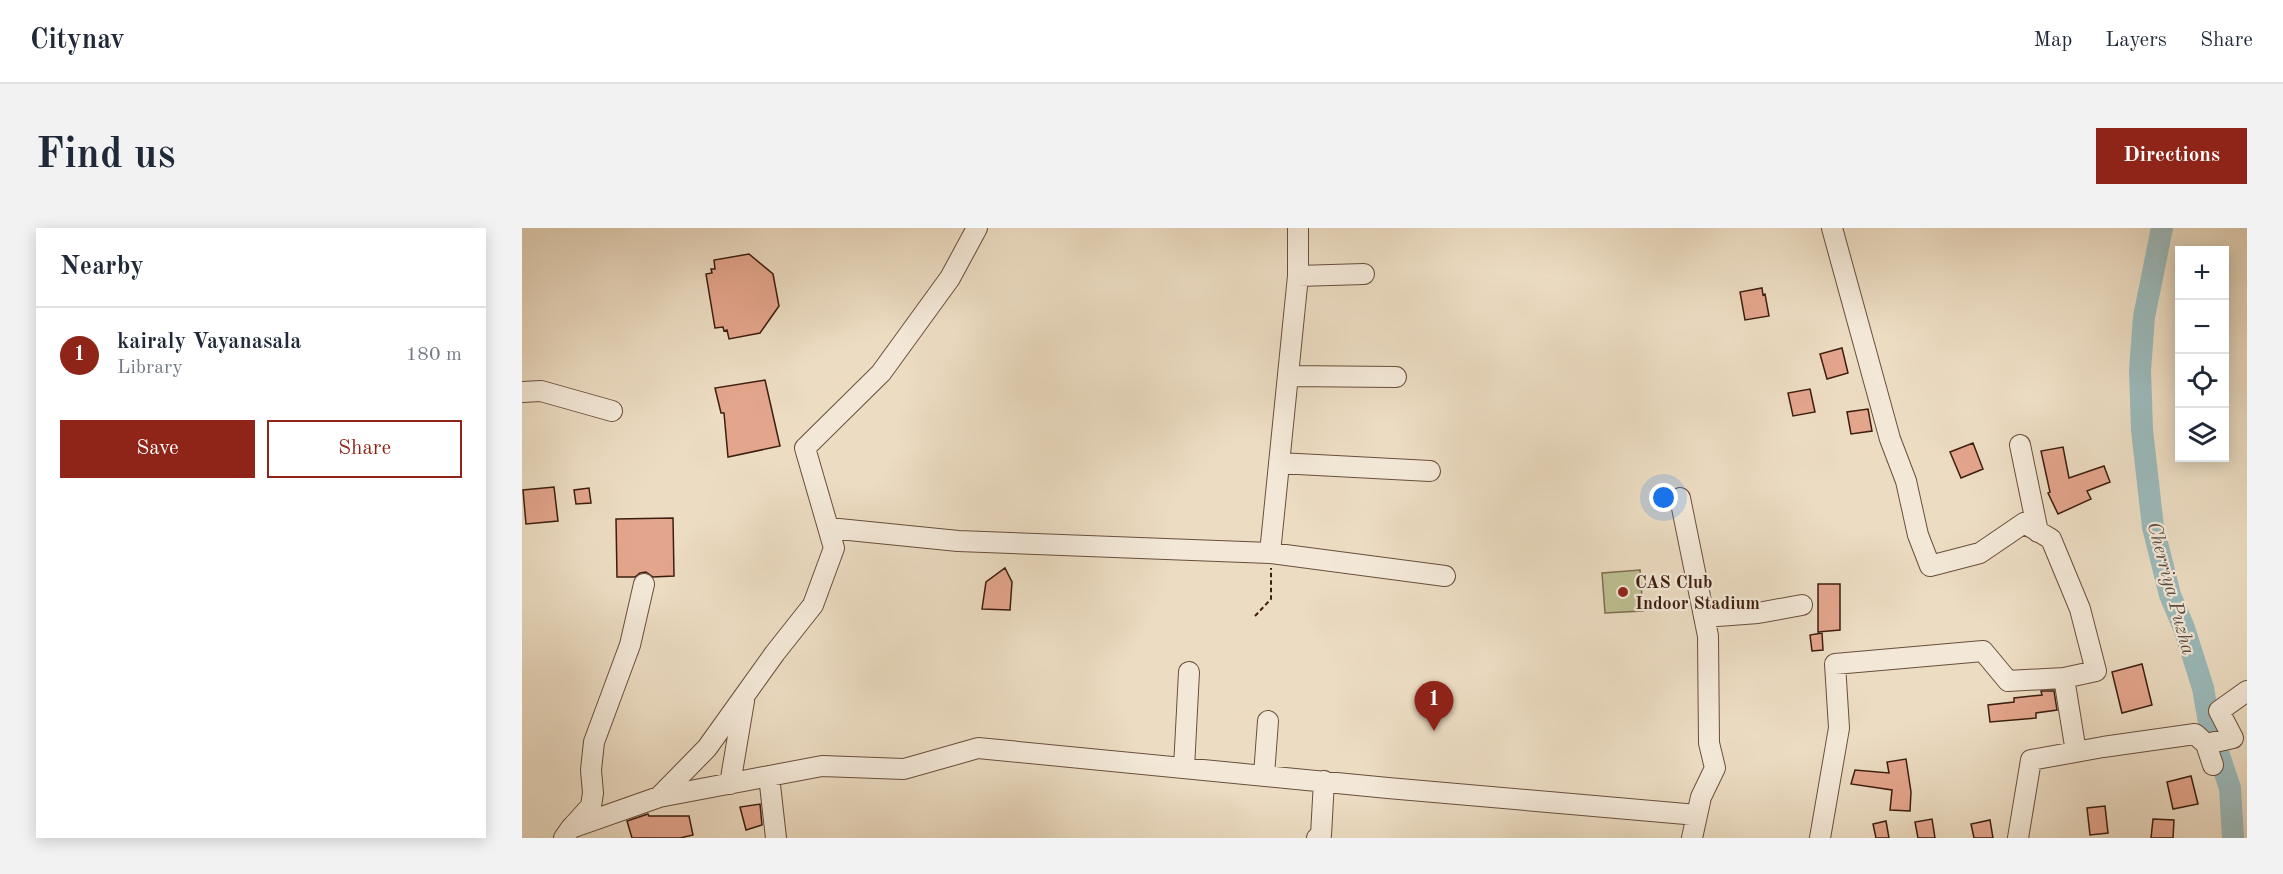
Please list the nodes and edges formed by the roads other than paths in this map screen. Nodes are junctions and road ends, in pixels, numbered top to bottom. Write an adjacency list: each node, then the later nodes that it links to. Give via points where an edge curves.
1 (977, 228): 14 (street, via 950,278 881,373 805,448)
2 (1298, 228): 5 (street)
3 (1832, 228): 15 (street, via 1890,440 1930,566 1980,553 2024,523)
4 (1364, 274): 5 (street)
5 (1298, 276): 6 (street)
6 (1288, 375): 7 (street); 11 (street)
7 (1395, 377)
8 (522, 392): 9 (street, via 542,391)
9 (612, 411)
10 (2020, 445): 15 (street)
11 (1280, 463): 12 (street); 16 (street)
12 (1430, 471)
13 (1680, 498): 20 (street)
14 (829, 528): 16 (street, via 958,541); 24 (street, via 834,548 813,605)
15 (2038, 532): 22 (street, via 2051,539 2080,609 2096,671)
16 (1270, 553): 17 (street)
17 (1445, 576)
18 (644, 584): 36 (street, via 630,645 594,742 591,806)
19 (1802, 605): 20 (street)
20 (1704, 617): 35 (street, via 1708,636 1709,743 1715,768)
21 (1189, 672): 29 (street)
22 (2064, 678): 27 (street); 40 (street, via 2008,681 1983,651 1835,664 1839,728)
23 (2247, 691): 26 (street, via 2219,711 2233,738)
24 (744, 696): 33 (street); 34 (street, via 707,748)
25 (1268, 722): 30 (street)
26 (2206, 744): 27 (street, via 2195,734); 28 (street)
27 (2076, 752): 41 (street, via 2031,760)
28 (2213, 765)
29 (1184, 768): 30 (street); 31 (street, via 978,748 904,769 822,766)
30 (1264, 775): 32 (street)
31 (769, 776): 33 (street); 37 (street)
32 (1324, 781): 35 (street); 38 (street, via 1321,835)
33 (730, 784): 34 (street)
34 (659, 797): 36 (street)
35 (1697, 815): 39 (street)
36 (568, 833)
37 (776, 838)
38 (1317, 838)
39 (1692, 838)
40 (1820, 838)
41 (2018, 838)

